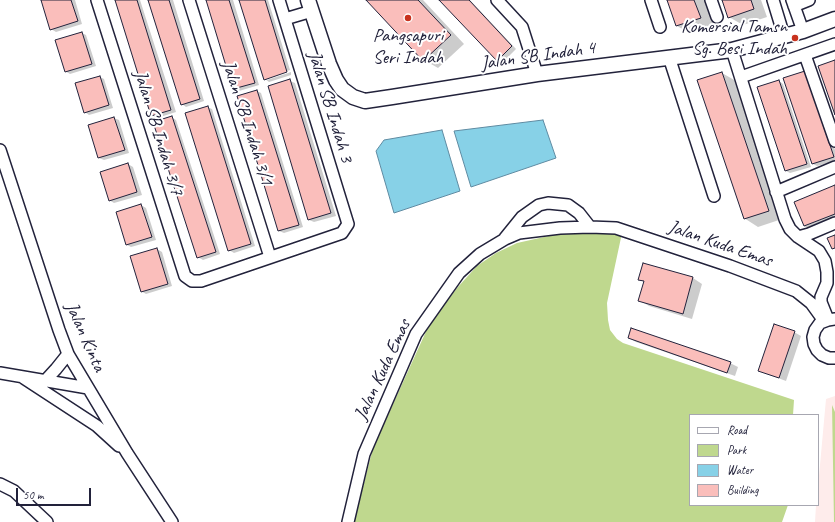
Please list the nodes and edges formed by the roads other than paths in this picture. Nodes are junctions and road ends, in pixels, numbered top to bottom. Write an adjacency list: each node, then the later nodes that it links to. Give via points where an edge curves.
1 (97, 0): 32 (street, Jalan SB Indah 3/7, via 184,276 192,281 201,281)
2 (189, 0): 32 (street, Jalan SB Indah 3/1)
3 (279, 0): 12 (street, Jalan SB Indah 3)
4 (497, 0): 21 (street, via 522,27)
5 (651, 0): 14 (street)
6 (711, 0): 11 (street)
7 (772, 0): 16 (street)
8 (809, 0): 9 (street)
9 (793, 3): 15 (street)
10 (310, 5): 12 (street); 21 (street, Jalan SB Indah 4, via 336,80 352,97 364,100 392,98)
11 (717, 17)
12 (285, 19): 32 (street, Jalan SB Indah 3, via 348,224 342,233)
13 (835, 19): 15 (street, Jalan SB Indah 4)
14 (660, 26)
15 (803, 31): 16 (street, Jalan SB Indah 4)
16 (784, 36): 18 (street, Jalan SB Indah 4)
17 (835, 44): 19 (street)
18 (732, 50): 20 (street, Jalan SB Indah 4); 22 (street)
19 (804, 55): 22 (street); 23 (street)
20 (669, 57): 21 (street, Jalan SB Indah 4); 27 (street)
21 (537, 74)
22 (741, 77): 26 (street)
23 (835, 141)
24 (0, 150): 34 (street, Jalan Kinta)
25 (835, 167): 26 (street)
26 (776, 192): 30 (street, via 787,225)
27 (714, 196)
28 (835, 223): 30 (street)
29 (590, 227): 31 (street, Jalan Kuda Emas, via 519,233); 31 (street, Jalan Kuda Emas, via 579,213 568,205 548,203 540,205 522,217); 33 (street, Jalan Kuda Emas, via 616,228 796,291)
30 (798, 237): 33 (street, via 819,251 824,261 827,283 821,302)
31 (505, 239): 44 (street, Jalan Kuda Emas, via 480,254 459,274 416,334 364,454)
32 (270, 257)
33 (829, 320): 35 (street, via 815,330 814,344 822,355)
34 (68, 354): 38 (street); 39 (street, Jalan Kinta)
35 (835, 358)
36 (0, 373): 37 (street)
37 (22, 377): 38 (street); 40 (street, via 96,426)
38 (45, 381): 39 (street)
39 (88, 388): 40 (street, Jalan Kinta)
40 (127, 453): 43 (street, Jalan Kinta)
41 (0, 484): 42 (street, via 14,491)
42 (47, 522)
43 (172, 522)
44 (348, 522)

